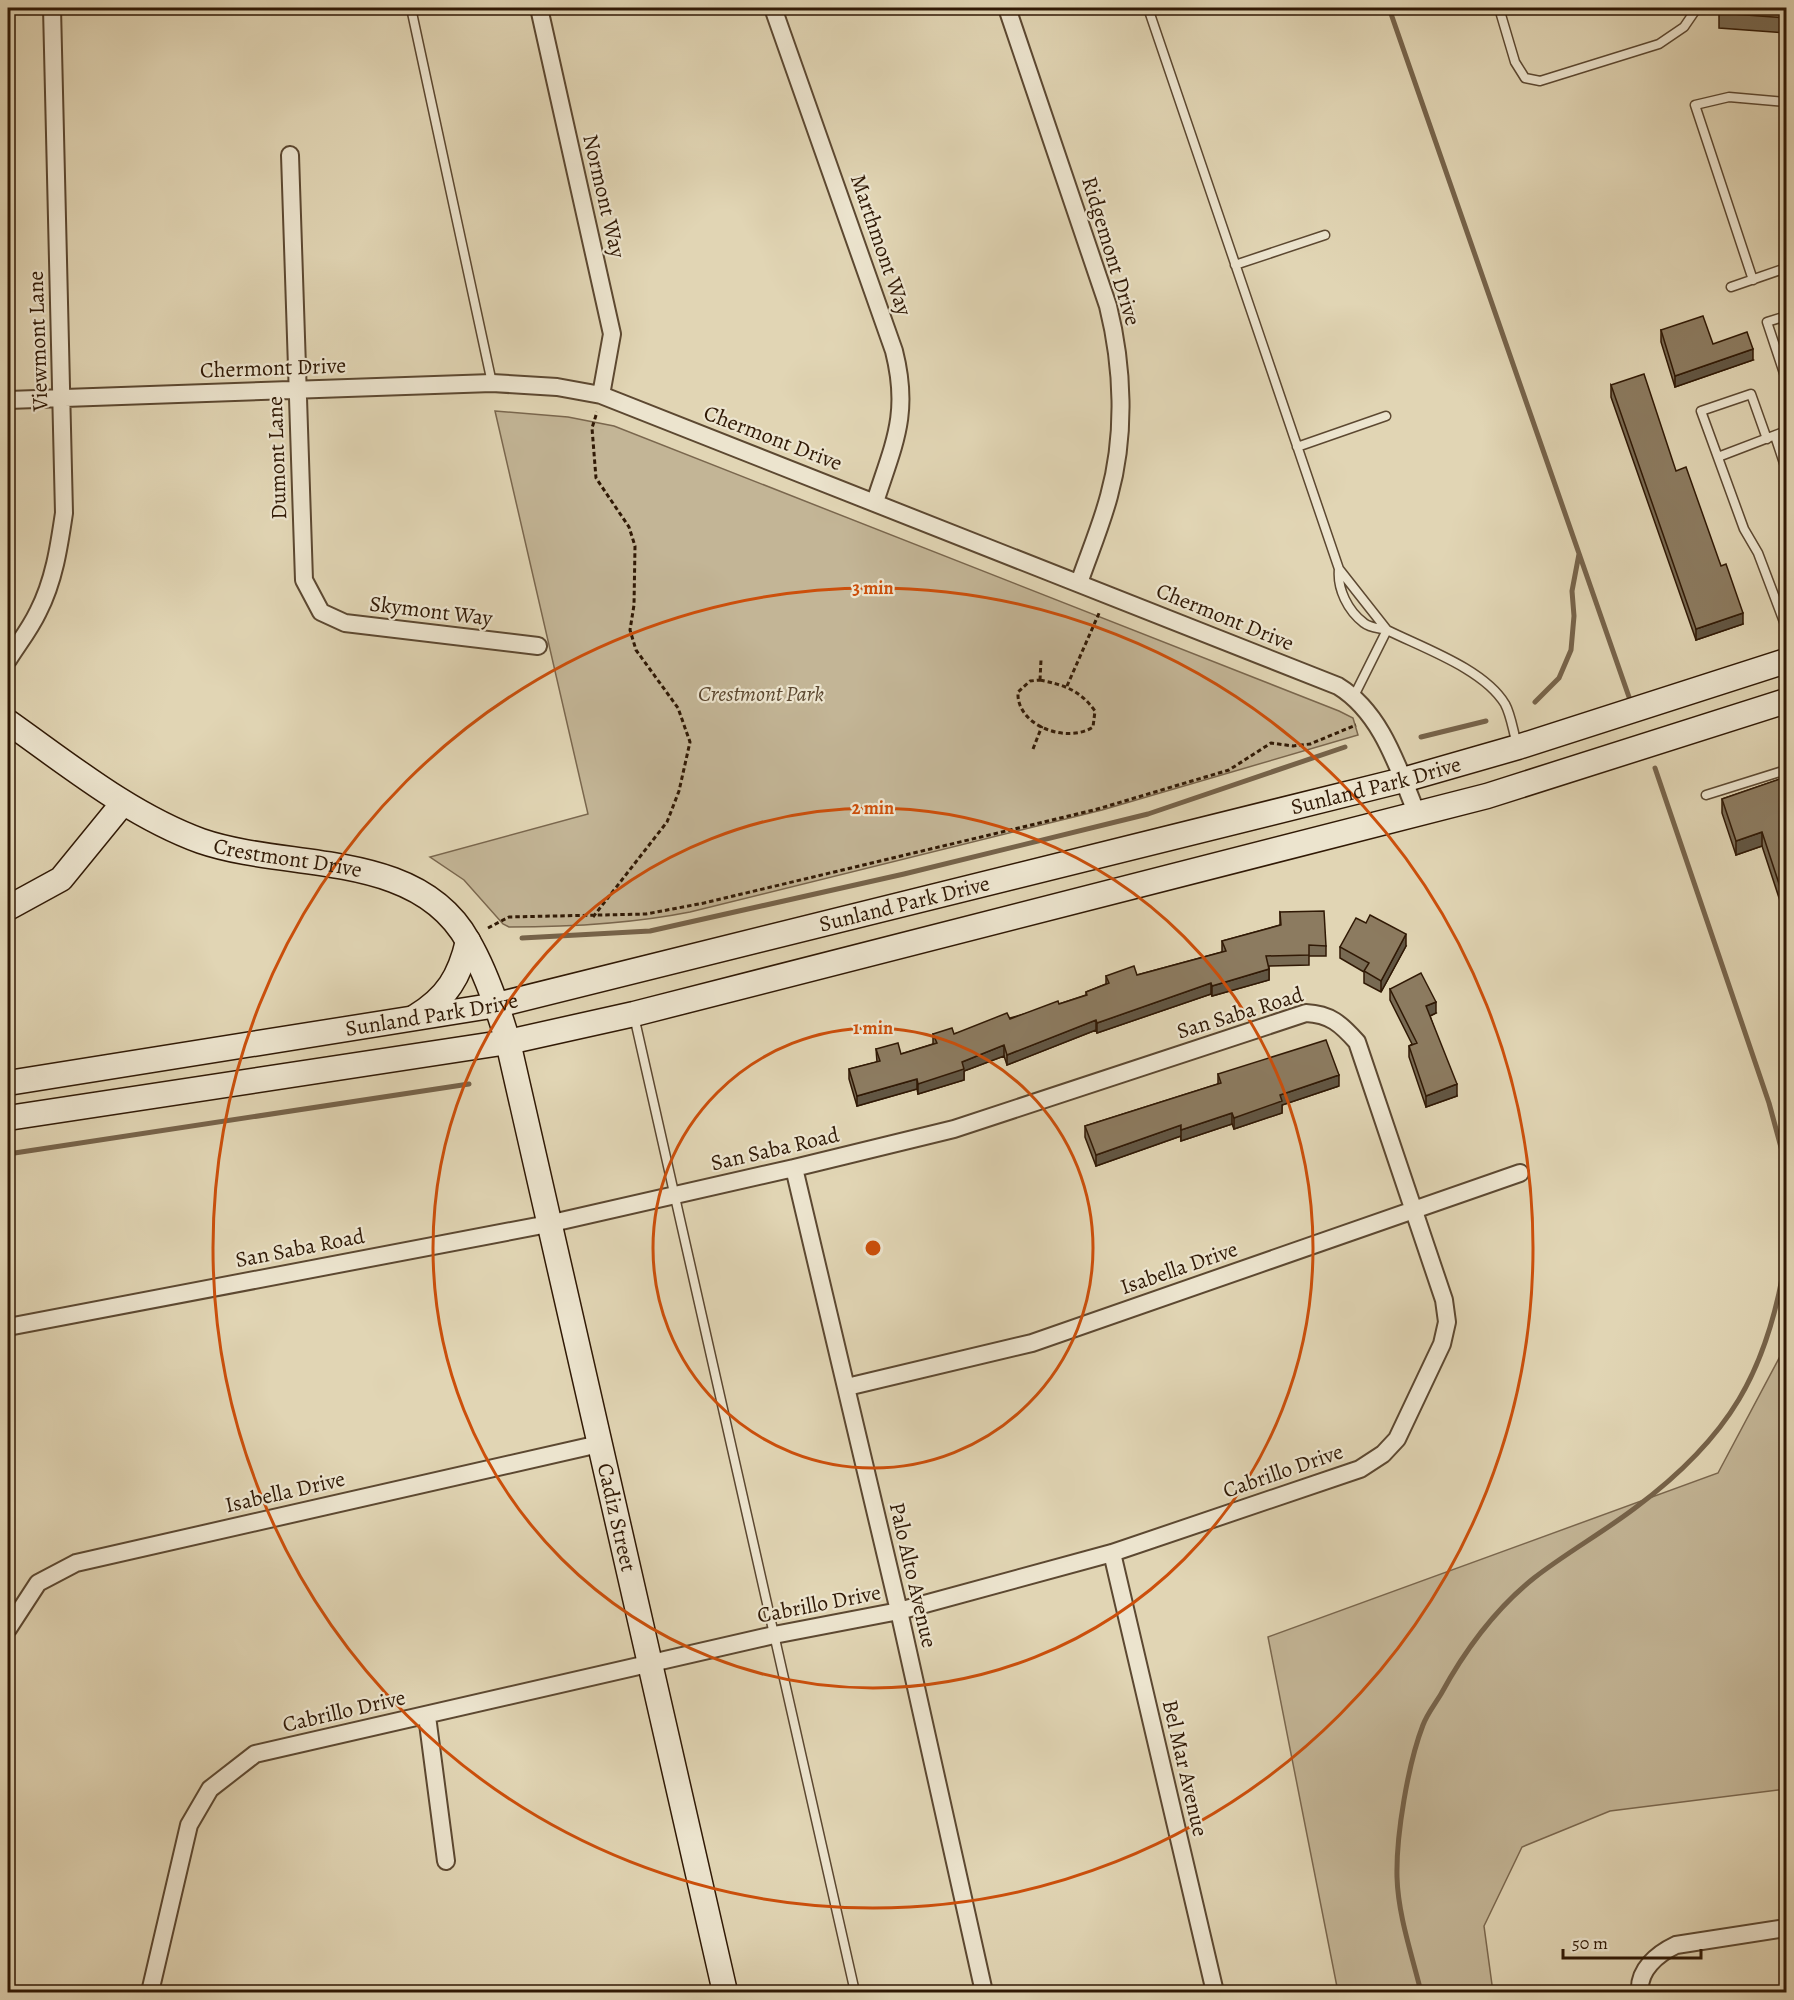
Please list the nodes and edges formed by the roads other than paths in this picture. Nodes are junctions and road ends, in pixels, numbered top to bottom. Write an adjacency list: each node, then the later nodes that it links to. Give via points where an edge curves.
1 (52, 8): 21 (street, Viewmont Lane)
2 (411, 8): 18 (lane)
3 (539, 8): 20 (street, Normont Way, via 612,334)
4 (773, 8): 29 (street, Marthmont Way, via 900,376 899,428)
5 (1007, 8): 31 (street, Ridgemont Drive, via 1116,336 1120,414 1116,457 1110,495)
6 (1148, 8): 12 (lane)
7 (1499, 8): 8 (lane, via 1515,62 1525,78 1540,81 1659,44 1684,27)
8 (1697, 8)
9 (1786, 102): 14 (lane, via 1729,97 1695,105)
10 (290, 155): 19 (street, Dumont Lane)
11 (1325, 235): 12 (lane)
12 (1235, 265): 26 (lane)
13 (1786, 268): 14 (lane)
14 (1754, 280): 15 (lane)
15 (1731, 287)
16 (1786, 316): 17 (lane, via 1767,322)
17 (1786, 379)
18 (492, 383): 19 (street, Chermont Drive); 20 (street, Chermont Drive, via 557,387)
19 (298, 390): 21 (street, Chermont Drive); 34 (street, Dumont Lane, via 304,580)
20 (601, 395): 29 (street, Chermont Drive)
21 (63, 398): 22 (street, Chermont Drive); 38 (street, Viewmont Lane, via 64,513 58,556 38,613)
22 (8, 400)
23 (1386, 417): 26 (lane)
24 (1786, 431): 25 (lane)
25 (1771, 437): 27 (lane); 27 (lane, via 1751,394 1701,411); 28 (lane)
26 (1297, 447): 30 (lane)
27 (1718, 457): 33 (lane)
28 (1786, 469)
29 (874, 502): 31 (street, Chermont Drive)
30 (1339, 569): 36 (lane); 36 (lane, via 1338,582 1352,609 1364,623)
31 (1079, 583): 40 (street, Chermont Drive, via 1338,686)
32 (1786, 596): 33 (lane)
33 (1776, 600): 35 (lane)
34 (321, 612): 37 (street, Skymont Way, via 345,623 372,628)
35 (1786, 627)
36 (1387, 630): 40 (lane); 43 (lane, via 1478,676 1494,690 1506,705)
37 (538, 646)
38 (8, 660)
39 (1786, 661): 43 (main road, Sunland Park Drive)
40 (1354, 696): 45 (street, Chermont Drive, via 1373,717)
41 (1786, 701): 48 (main road, Sunland Park Drive, via 1487,796)
42 (8, 722): 47 (main road, Crestmont Drive)
43 (1518, 747): 45 (main road, Sunland Park Drive)
44 (1786, 770): 46 (lane)
45 (1403, 780): 48 (street, Chermont Drive); 51 (main road, Sunland Park Drive)
46 (1706, 795)
47 (123, 803): 49 (main road, via 61,879); 50 (main road, Crestmont Drive, via 166,826 235,852 372,872 427,895)
48 (1417, 814): 52 (main road, Sunland Park Drive)
49 (8, 908)
50 (478, 934): 51 (main road, Crestmont Drive); 53 (main road, via 447,989 435,1004)
51 (496, 1005): 53 (main road, Sunland Park Drive); 54 (main road, Crestmont Drive)
52 (634, 1014): 54 (main road, Sunland Park Drive); 59 (lane)
53 (412, 1018): 55 (main road, Sunland Park Drive)
54 (508, 1042): 56 (main road, Sunland Park Drive); 61 (main road, Cadiz Street)
55 (8, 1083)
56 (8, 1118)
57 (794, 1168): 59 (street, San Saba Road); 60 (street, San Saba Road, via 954,1129 1306,1013 1323,1014 1341,1024 1357,1042); 63 (street, Palo Alto Avenue)
58 (1520, 1173): 60 (street, Isabella Drive)
59 (675, 1195): 61 (street, San Saba Road); 68 (lane)
60 (1414, 1210): 63 (street, Isabella Drive, via 1032,1343); 65 (street, Cabrillo Drive, via 1444,1300 1447,1322 1442,1344 1397,1439 1360,1469)
61 (548, 1224): 62 (street, San Saba Road); 64 (main road, Cadiz Street)
62 (8, 1327)
63 (847, 1387): 66 (street, Palo Alto Avenue)
64 (599, 1444): 67 (street, Isabella Drive, via 76,1563 38,1583); 69 (main road, Cadiz Street)
65 (1113, 1553): 66 (street, Cabrillo Drive); 77 (street, Bel Mar Avenue)
66 (899, 1611): 68 (street, Cabrillo Drive); 76 (street, Palo Alto Avenue)
67 (8, 1629)
68 (774, 1635): 69 (street, Cabrillo Drive); 75 (lane)
69 (650, 1663): 70 (street, Cabrillo Drive); 74 (main road, Cadiz Street)
70 (427, 1716): 71 (street); 73 (street, Cabrillo Drive, via 255,1754 210,1788 189,1825)
71 (446, 1862)
72 (1786, 1928): 78 (street, via 1676,1945 1660,1952 1648,1966)
73 (150, 1992)
74 (725, 1992)
75 (855, 1992)
76 (984, 1992)
77 (1215, 1992)
78 (1640, 1992)

